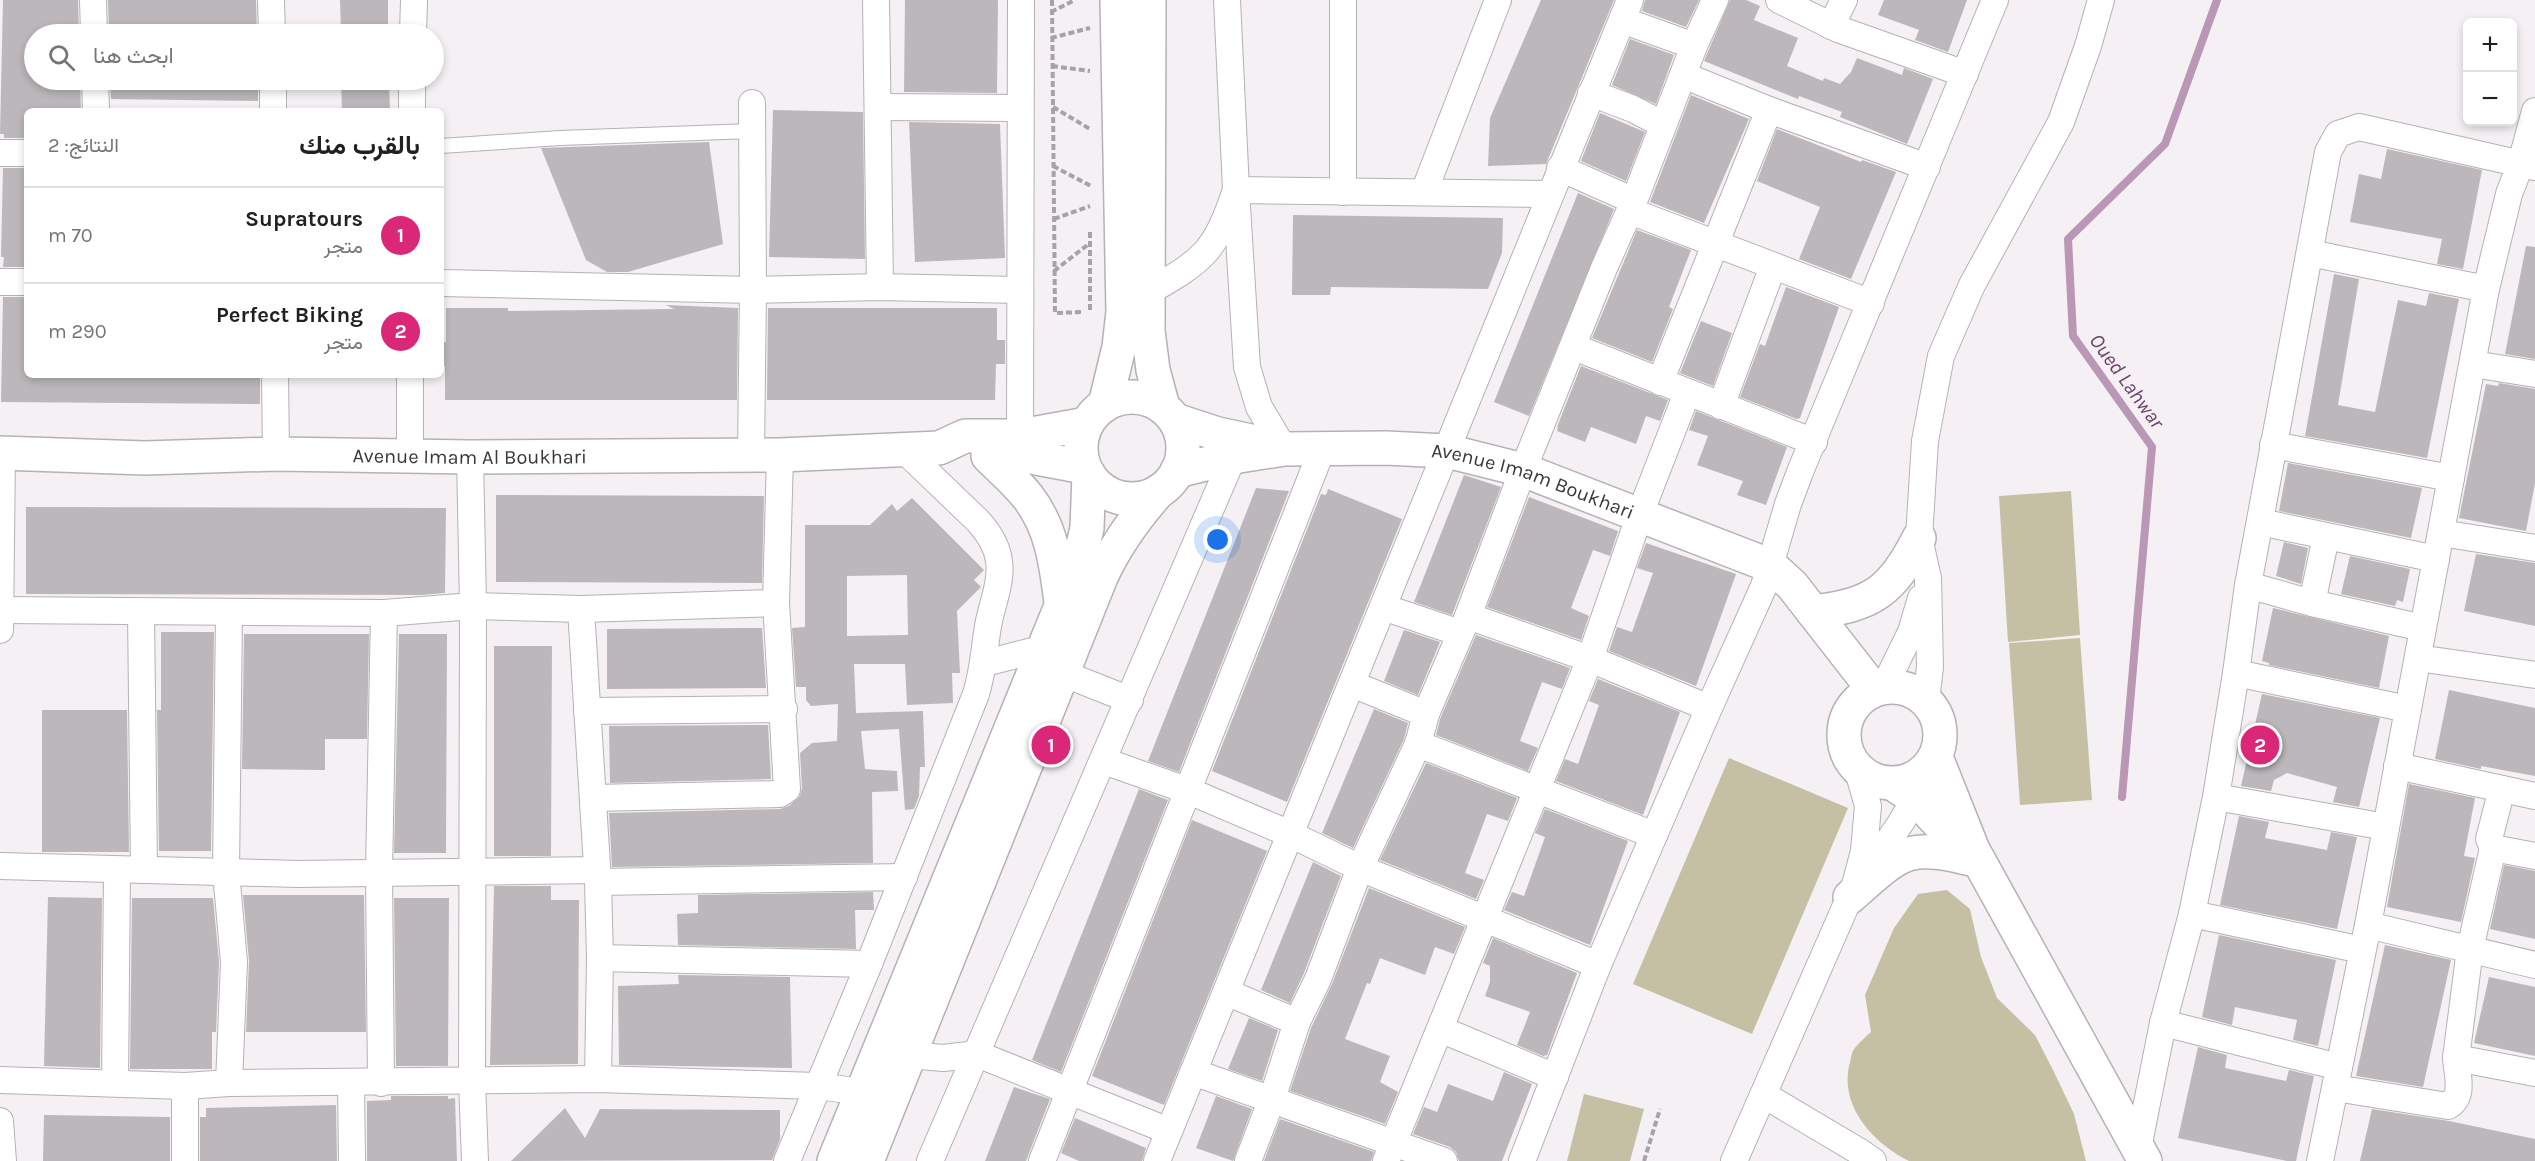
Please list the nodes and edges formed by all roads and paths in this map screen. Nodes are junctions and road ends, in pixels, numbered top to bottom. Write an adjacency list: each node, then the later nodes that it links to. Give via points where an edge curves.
1 (93, 0): 20 (street)
2 (271, 0): 21 (street)
3 (414, 0): 22 (street)
4 (876, 0): 36 (street)
5 (1021, 0): 41 (street)
6 (1052, 0): 19 (path)
7 (1075, 0): 19 (path)
8 (1117, 0): 85 (street, via 1123,312 1119,347)
9 (1149, 0): 74 (street)
10 (1227, 0): 55 (street)
11 (1343, 0): 56 (street)
12 (1498, 0): 57 (street)
13 (1715, 0): 26 (street)
14 (1779, 0): 23 (street)
15 (1844, 0): 23 (street)
16 (1995, 0): 29 (street)
17 (2101, 0): 110 (street, via 2061,122 1972,285 1941,356 1925,441)
18 (1626, 10): 26 (street); 34 (street)
19 (1051, 12): 25 (path)
20 (94, 24)
21 (272, 24)
22 (413, 24)
23 (1831, 26): 29 (street)
24 (1090, 28): 25 (path)
25 (1051, 38): 27 (path)
26 (1694, 46): 30 (street)
27 (1052, 66): 28 (path); 37 (path)
28 (1090, 71)
29 (1965, 74): 52 (street)
30 (1683, 75): 42 (street); 44 (street)
31 (95, 90): 38 (street)
32 (273, 90): 39 (street)
33 (412, 90): 40 (street)
34 (1591, 93): 44 (street); 53 (street)
35 (752, 103): 46 (street)
36 (878, 107): 41 (street); 70 (street)
37 (1052, 107): 45 (path); 51 (path)
38 (96, 108)
39 (273, 108)
40 (412, 108)
41 (1019, 108): 73 (street)
42 (1769, 110): 52 (street); 63 (street)
43 (2534, 117): 50 (street)
44 (1662, 124): 60 (street)
45 (1090, 129)
46 (752, 131): 47 (lane); 72 (street)
47 (444, 146)
48 (0, 153): 49 (street)
49 (24, 153)
50 (2528, 165): 64 (street, via 2359,127 2338,134 2328,152); 71 (street, via 2509,194)
51 (1053, 166): 54 (path); 61 (path)
52 (1928, 167): 75 (street)
53 (1560, 168): 58 (street); 60 (street)
54 (1090, 186)
55 (1236, 190): 56 (street); 74 (street, via 1226,219 1207,251); 92 (street, via 1247,367 1260,407)
56 (1343, 192): 57 (street)
57 (1424, 192): 58 (street)
58 (1550, 194): 94 (street)
59 (1090, 206): 61 (path)
60 (1632, 206): 63 (street); 77 (street)
61 (1054, 219): 66 (path)
62 (1090, 242): 66 (path)
63 (1715, 244): 65 (street); 82 (street)
64 (2310, 253): 71 (street); 89 (street)
65 (1773, 266): 75 (street); 84 (street)
66 (1054, 271): 76 (path, via 1055,313)
67 (0, 282): 68 (street)
68 (24, 282)
69 (444, 283): 72 (street)
70 (880, 287): 72 (street); 73 (street)
71 (2486, 289): 78 (street)
72 (753, 290): 97 (street)
73 (1020, 290): 87 (street)
74 (1148, 292): 86 (street, via 1149,350)
75 (1871, 303): 88 (street)
76 (1083, 312)
77 (1574, 347): 82 (street); 102 (street)
78 (2472, 364): 79 (street); 104 (street)
79 (2535, 374)
80 (275, 378): 96 (street)
81 (410, 378): 98 (street)
82 (1660, 382): 83 (street)
83 (1687, 393): 84 (street); 106 (street)
84 (1721, 406): 88 (street)
85 (1096, 414): 86 (street, via 1130,397 1143,398); 87 (street, Avenue Imam Al Boukhari); 103 (street, via 1081,450)
86 (1169, 414): 92 (street, Avenue Imam Boukhari, via 1234,439); 105 (street, via 1183,446)
87 (1020, 436): 91 (street, Avenue Imam Al Boukhari, via 965,436)
88 (1814, 442): 113 (street, via 1788,504)
89 (2273, 445): 104 (street); 107 (street)
90 (1323, 447): 92 (street, Avenue Imam Boukhari); 94 (street, Avenue Imam Boukhari); 152 (street)
91 (939, 448): 93 (street, Avenue Imam Al Boukhari); 99 (street, Avenue Imam Al Boukhari, via 965,456)
92 (1284, 448): 101 (street, Avenue Imam Boukhari)
93 (904, 450): 97 (street, Avenue Imam Al Boukhari); 132 (street, via 984,527 997,548 999,572)
94 (1447, 451): 102 (street, Avenue Imam Boukhari); 120 (street)
95 (1, 453): 96 (street, Avenue Imam Al Boukhari, via 145,458); 126 (street)
96 (276, 454): 98 (street, Avenue Imam Al Boukhari)
97 (765, 454): 100 (street, Avenue Imam Al Boukhari); 116 (street)
98 (410, 455): 100 (street, Avenue Imam Al Boukhari)
99 (988, 456): 103 (street, Avenue Imam Al Boukhari, via 1031,457); 119 (street, via 1027,495 1039,514 1054,554)
100 (470, 457): 118 (street)
101 (1233, 457): 105 (street, Avenue Imam Boukhari); 137 (street)
102 (1523, 470): 106 (street, Avenue Imam Boukhari); 127 (street)
103 (1086, 471): 105 (street, via 1103,489 1134,499); 119 (street, via 1089,510 1084,545)
104 (2451, 478): 108 (street)
105 (1168, 481): 130 (street, via 1113,550)
106 (1640, 514): 113 (street, Avenue Imam Boukhari); 131 (street)
107 (2260, 522): 109 (street); 115 (street)
108 (2441, 533): 111 (street); 112 (street)
109 (2326, 537): 112 (street); 117 (street)
110 (1919, 538): 114 (street); 125 (street, via 1909,559 1871,599)
111 (2535, 548)
112 (2436, 559): 128 (street)
113 (1771, 566): 125 (street); 139 (street)
114 (1928, 578): 136 (street, via 1911,632); 138 (street, via 1930,667)
115 (2248, 585): 117 (street); 133 (street)
116 (776, 603): 121 (street); 141 (street)
117 (2312, 603): 128 (street)
118 (473, 606): 121 (street); 124 (street); 166 (street)
119 (1061, 606): 130 (street)
120 (1383, 607): 127 (street); 135 (street)
121 (581, 609): 142 (street)
122 (141, 612): 123 (street); 126 (street); 165 (street)
123 (229, 612): 124 (street); 167 (street)
124 (384, 613): 168 (street)
125 (1816, 615): 136 (street); 144 (street)
126 (0, 617)
127 (1464, 624): 131 (street); 143 (street)
128 (2423, 628): 129 (street)
129 (2418, 658): 134 (street); 140 (street)
130 (1053, 660): 132 (street); 137 (street); 185 (street); 200 (street)
131 (1590, 660): 139 (street); 151 (street)
132 (985, 663): 170 (street)
133 (2236, 674): 140 (street); 154 (street)
134 (2535, 675)
135 (1352, 684): 143 (street); 157 (street)
136 (1879, 689): 138 (street, via 1899,687); 144 (street, via 1864,696)
137 (1130, 700): 146 (street)
138 (1926, 701): 149 (street, via 1935,712 1940,742)
139 (1709, 708): 158 (street)
140 (2408, 709): 147 (street)
141 (784, 710): 142 (street); 155 (street, via 788,787 783,793)
142 (587, 711): 155 (street)
143 (1426, 714): 145 (street)
144 (1848, 714): 148 (street, via 1844,744)
145 (1418, 744): 151 (street); 163 (street)
146 (1104, 761): 152 (street); 184 (street)
147 (2397, 766): 150 (street); 156 (street)
148 (1858, 771): 149 (street, via 1869,778); 171 (street, via 1868,806 1864,851)
149 (1918, 777): 160 (street); 160 (street, via 1945,830); 171 (street, via 1902,822)
150 (2502, 789): 153 (street); 159 (street, via 2489,839)
151 (1536, 790): 158 (street); 173 (street)
152 (1190, 791): 157 (street); 201 (street)
153 (2535, 796)
154 (2216, 797): 156 (street); 172 (street)
155 (593, 798): 169 (street)
156 (2386, 827): 174 (street)
157 (1290, 834): 163 (street); 180 (street)
158 (1654, 835): 178 (street)
159 (2493, 848): 161 (street); 175 (street)
160 (1976, 855): 171 (street, via 1907,852); 208 (street)
161 (2535, 856)
162 (0, 866): 164 (street)
163 (1360, 868): 173 (street); 181 (street, via 1318,979)
164 (117, 870): 165 (street); 195 (street)
165 (144, 870): 167 (street)
166 (472, 870): 168 (street); 169 (street); 193 (street)
167 (226, 872): 168 (street); 196 (street, via 234,962)
168 (379, 872): 197 (street)
169 (598, 876): 170 (street); 176 (street)
170 (904, 877): 177 (street)
171 (1853, 891): 202 (street)
172 (2192, 914): 174 (street); 182 (street)
173 (1485, 918): 178 (street); 183 (street)
174 (2365, 938): 175 (street); 190 (street)
175 (2470, 949): 179 (street); 186 (street)
176 (600, 958): 177 (street); 191 (street)
177 (869, 964): 199 (street)
178 (1598, 965): 189 (street)
179 (2535, 965)
180 (1226, 992): 181 (street); 187 (street)
181 (1297, 1022): 203 (street)
182 (2163, 1023): 190 (street); 208 (street)
183 (1440, 1029): 189 (street); 207 (street)
184 (977, 1054): 185 (street, via 943,1058); 201 (street); 216 (street)
185 (910, 1055): 215 (street)
186 (2456, 1058): 188 (street); 190 (street, via 2459,1093 2448,1106)
187 (1194, 1072): 203 (street); 206 (street)
188 (2535, 1073)
189 (1555, 1077): 221 (street)
190 (2337, 1078): 225 (street)
191 (598, 1079): 193 (street); 199 (street)
192 (0, 1080): 195 (street)
193 (472, 1081): 197 (street); 212 (street)
194 (351, 1082): 196 (street); 197 (street); 211 (street)
195 (115, 1083): 198 (street)
196 (229, 1083): 198 (street)
197 (381, 1083)
198 (185, 1086): 210 (street)
199 (818, 1086): 200 (street); 213 (street)
200 (862, 1092): 214 (street)
201 (1071, 1092): 206 (street); 217 (street)
202 (1764, 1095): 223 (street); 224 (street)
203 (1272, 1099): 207 (street); 219 (street)
204 (1660, 1109): 222 (path)
205 (0, 1121): 209 (street)
206 (1169, 1131): 218 (street)
207 (1390, 1151): 220 (street)
208 (2142, 1155)
209 (3, 1161)
210 (184, 1161)
211 (352, 1161)
212 (475, 1161)
213 (787, 1161)
214 (834, 1161)
215 (867, 1161)
216 (930, 1161)
217 (1042, 1161)
218 (1157, 1161)
219 (1248, 1161)
220 (1444, 1161)
221 (1522, 1161)
222 (1644, 1161)
223 (1734, 1161)
224 (1872, 1161)
225 (2320, 1161)

